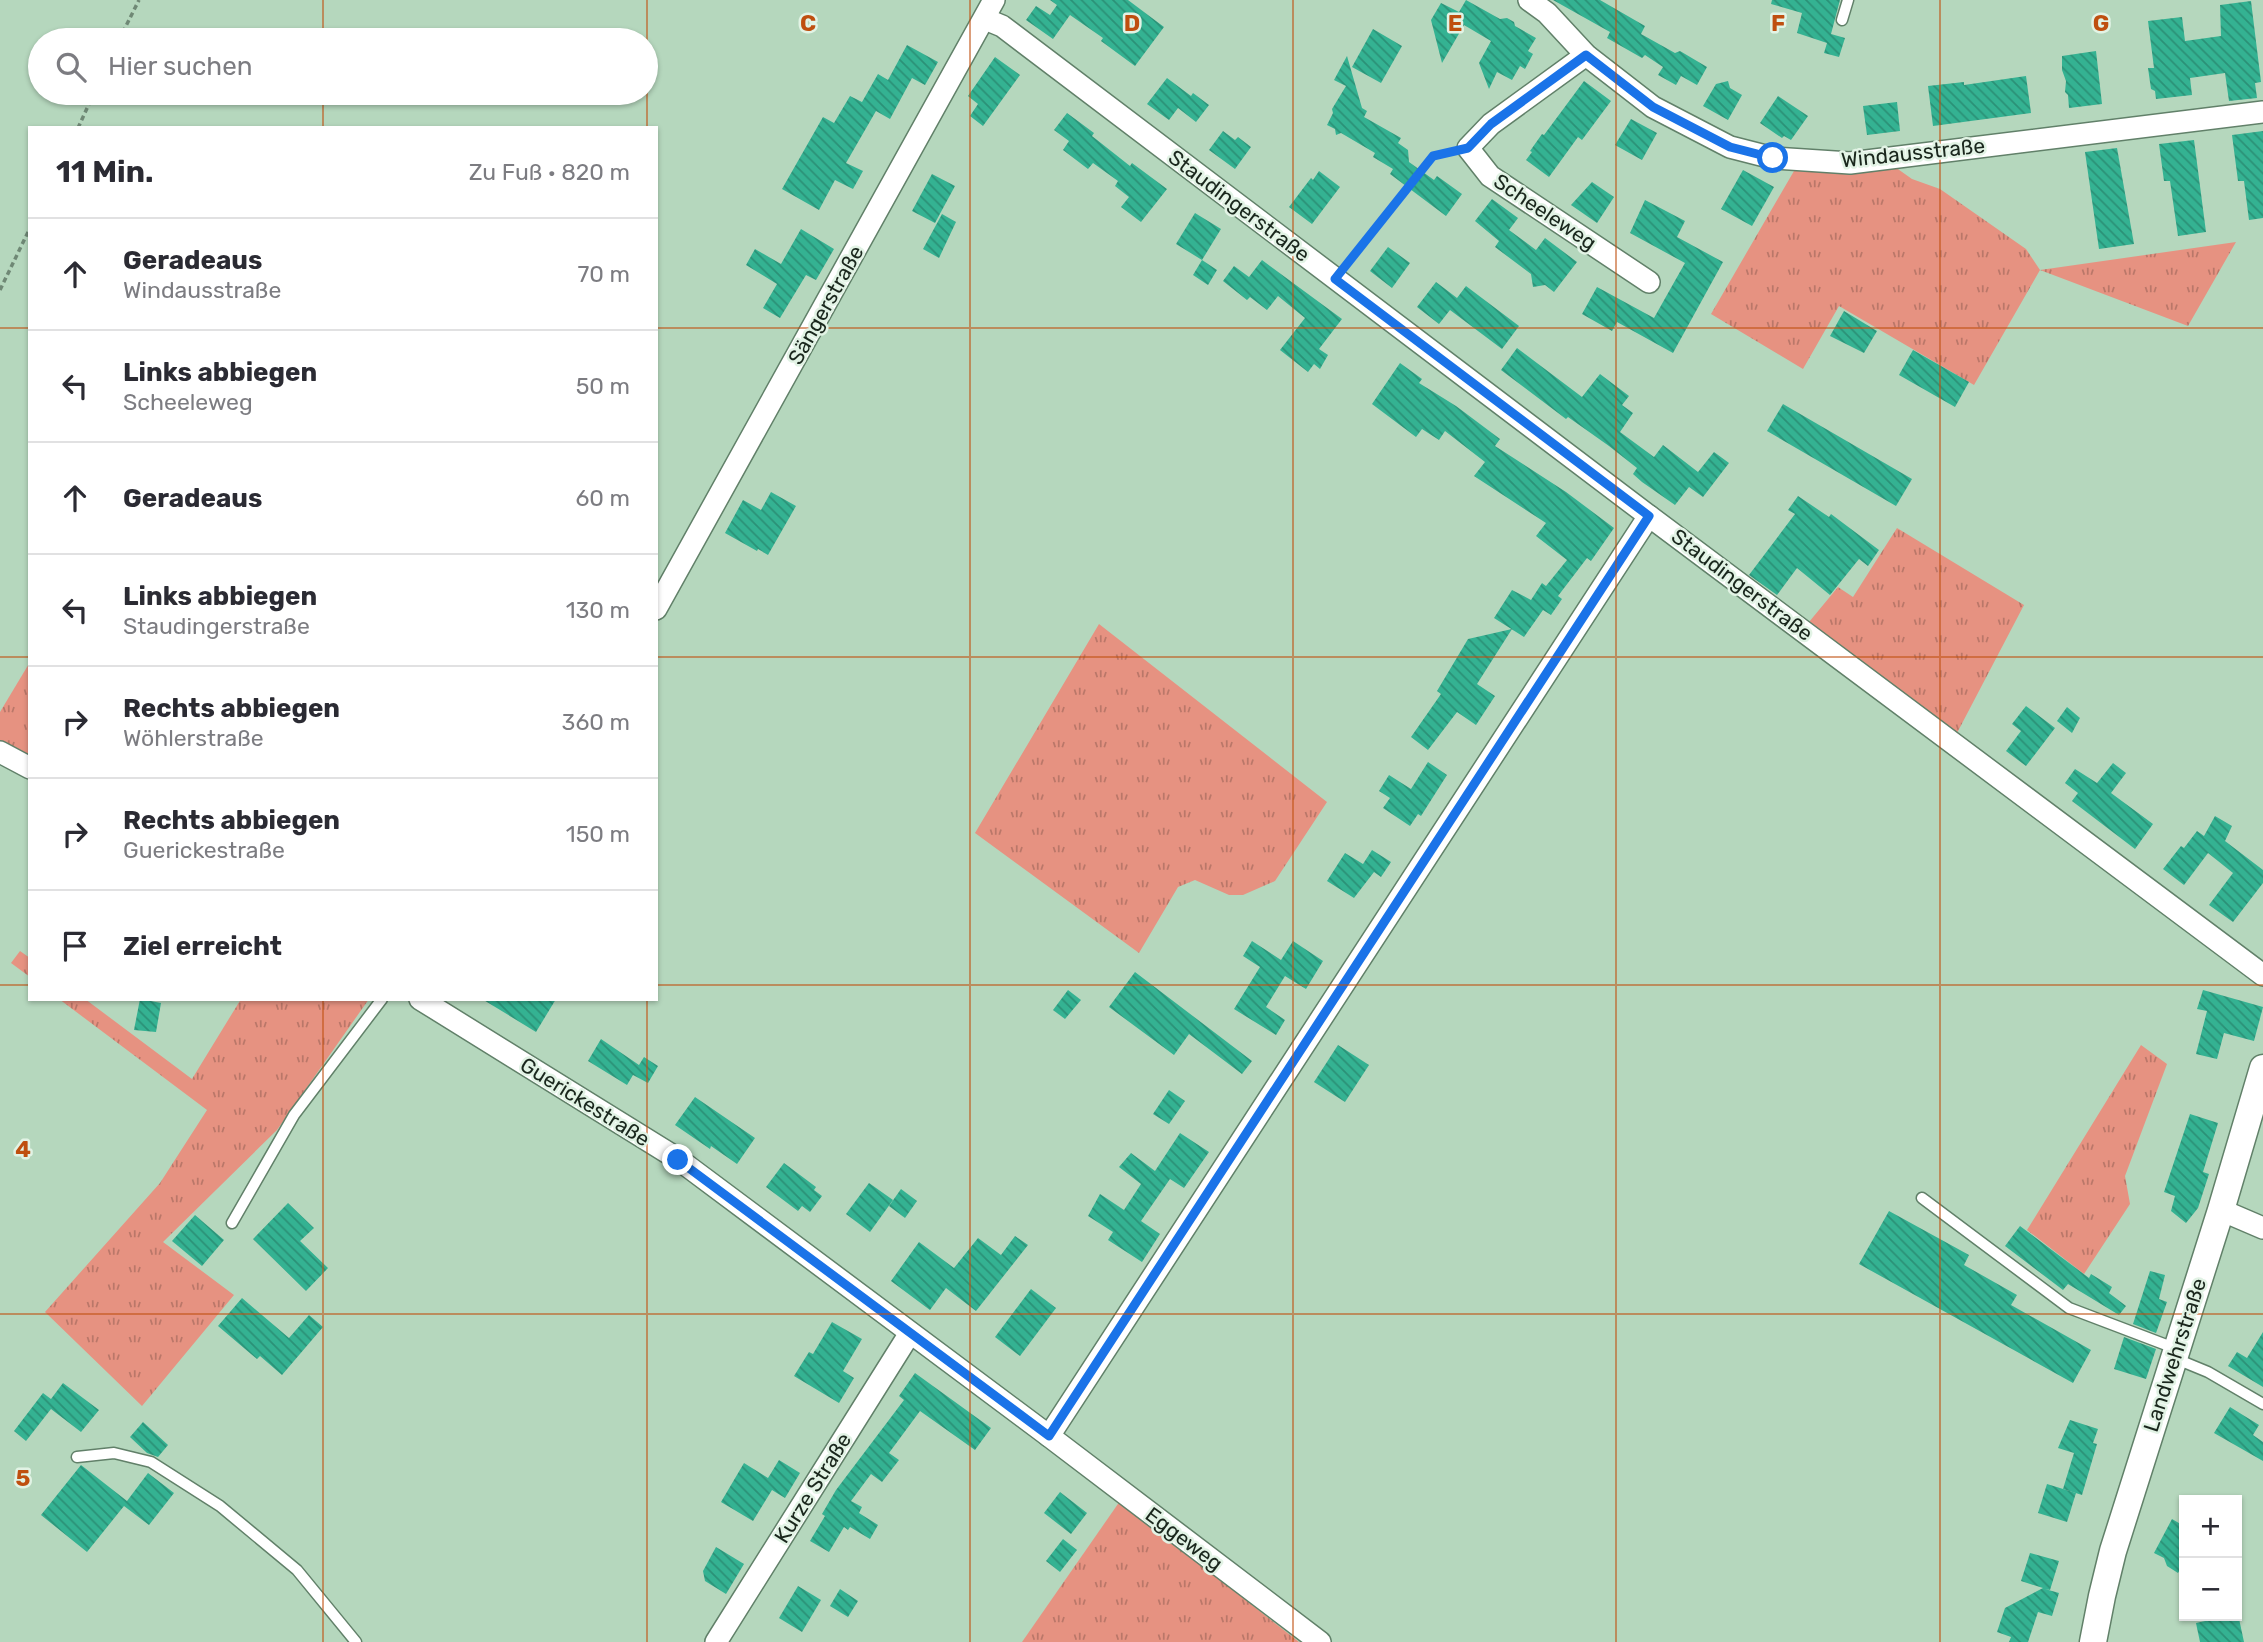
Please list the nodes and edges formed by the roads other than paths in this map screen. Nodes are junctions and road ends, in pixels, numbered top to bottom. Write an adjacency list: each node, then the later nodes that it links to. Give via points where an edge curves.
1 (1529, 0): 5 (street, Windausstraße)
2 (1848, 0): 4 (lane)
3 (990, 10): 8 (street, Staudingerstraße, via 1002,26); 9 (street, Sängerstraße)
4 (1842, 20)
5 (1586, 55): 6 (street, Windausstraße, via 1653,107 1730,147 1773,158 1850,163); 7 (street, Scheeleweg, via 1491,124 1468,148 1490,176)
6 (2263, 112)
7 (1649, 282)
8 (1649, 516): 12 (street, Staudingerstraße); 23 (street)
9 (658, 605)
10 (0, 752): 11 (street)
11 (28, 767)
12 (2263, 975)
13 (380, 1001): 18 (lane, via 294,1115)
14 (431, 1002): 20 (street, Guerickestraße, via 678,1160)
15 (2263, 1068): 17 (street, Landwehrstraße)
16 (1922, 1198): 21 (lane, via 2069,1308)
17 (2221, 1210): 19 (street); 21 (street, Landwehrstraße)
18 (232, 1223)
19 (2263, 1228)
20 (910, 1333): 23 (street, Guerickestraße); 26 (street, Kurze Straße)
21 (2176, 1353): 22 (lane); 28 (street, Landwehrstraße, via 2113,1550)
22 (2263, 1404)
23 (1049, 1436): 27 (street, Eggeweg)
24 (77, 1457): 25 (lane, via 114,1453 151,1462 220,1506 297,1570)
25 (356, 1642)
26 (716, 1642)
27 (1320, 1642)
28 (2093, 1642)

